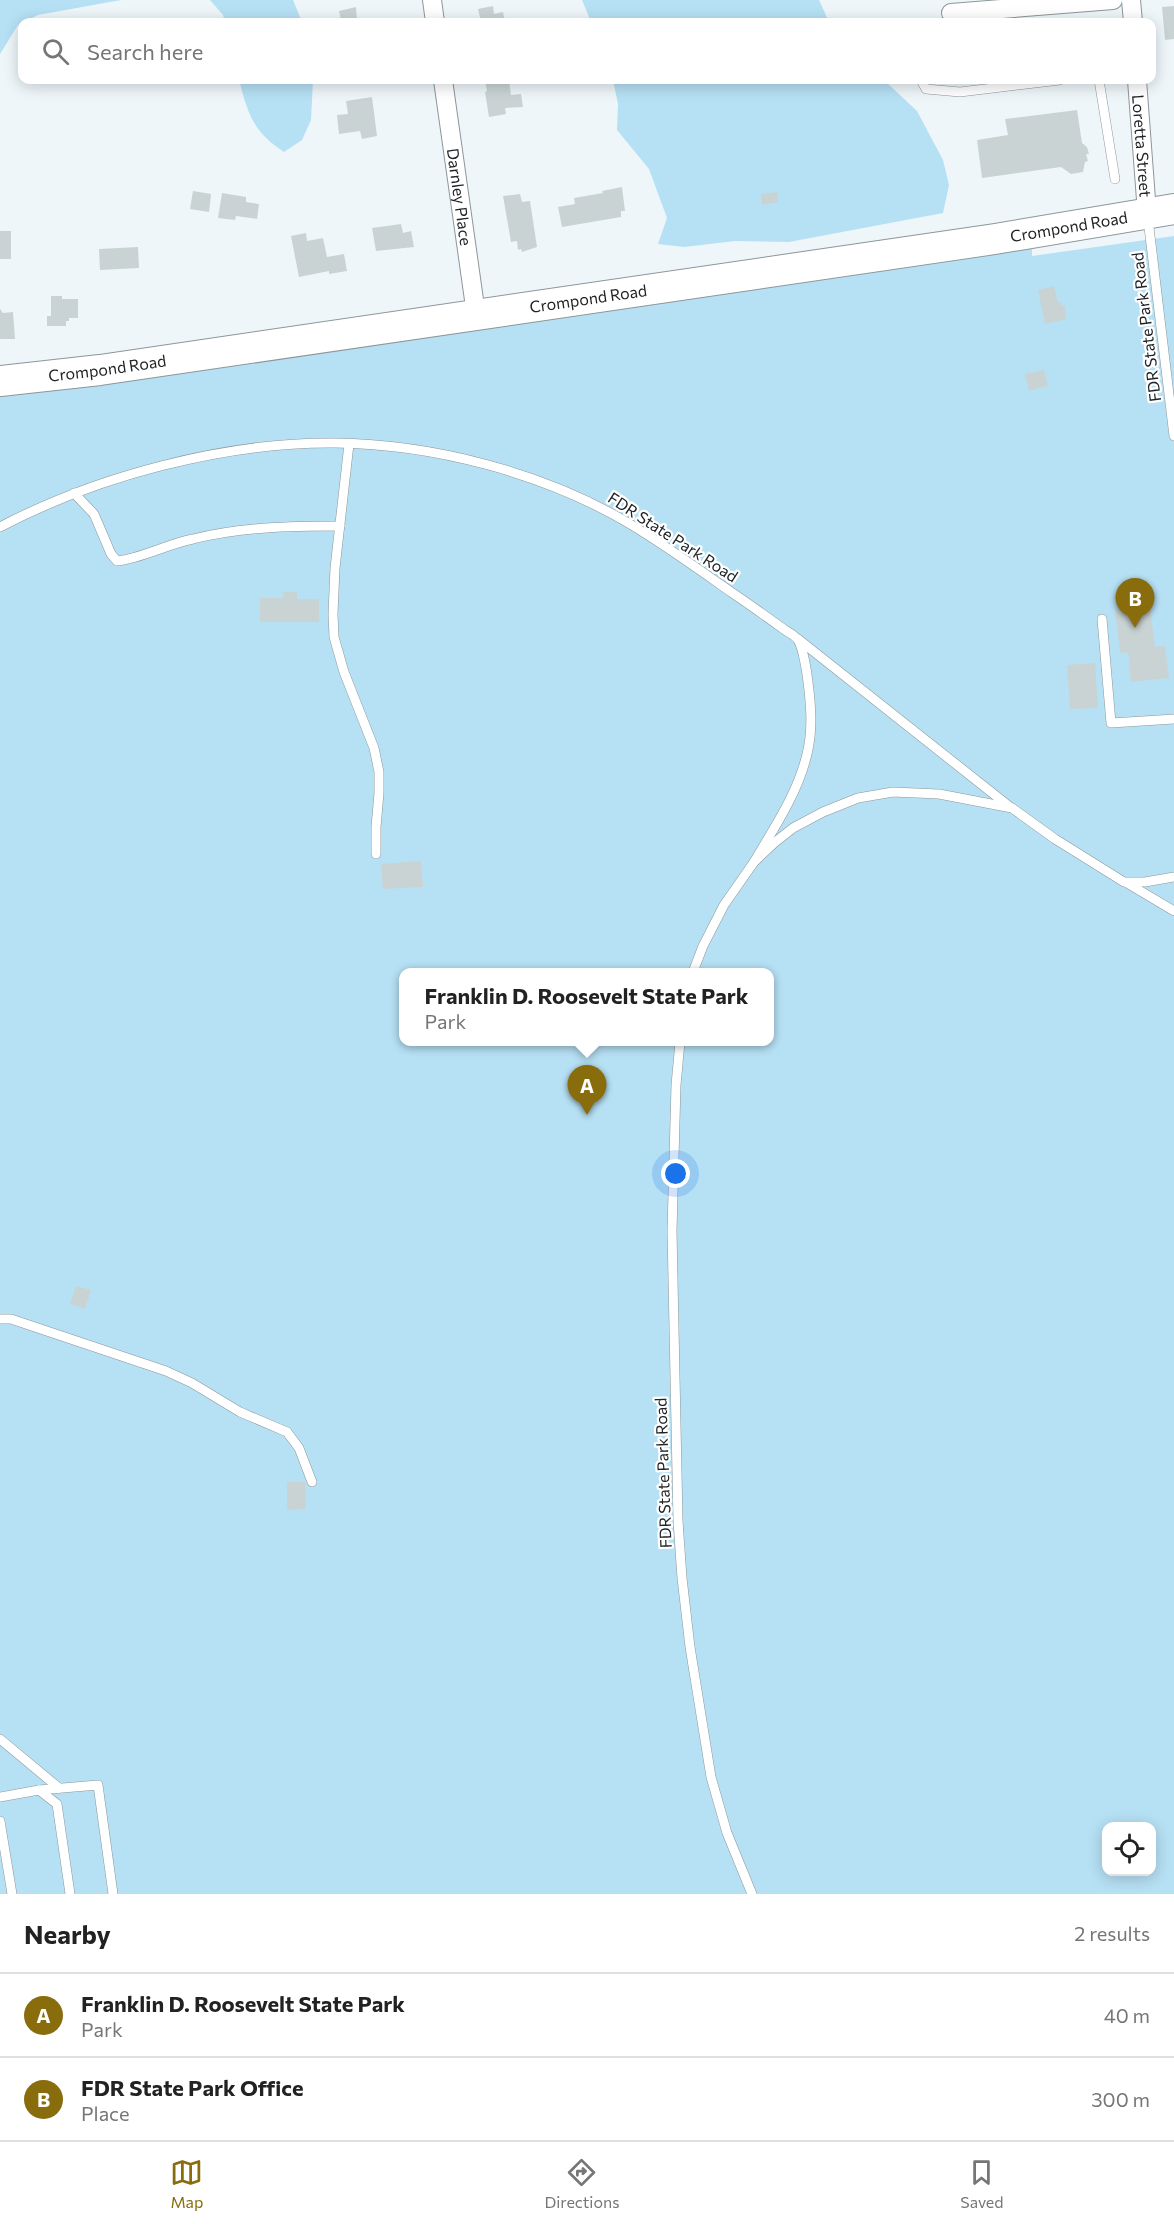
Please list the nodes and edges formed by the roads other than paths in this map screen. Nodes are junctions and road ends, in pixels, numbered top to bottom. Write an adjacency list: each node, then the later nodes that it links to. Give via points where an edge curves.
1 (432, 0): 5 (street)
2 (1113, 0): 4 (street)
3 (1131, 0): 6 (street)
4 (951, 13)
5 (434, 18)
6 (1133, 18)
7 (444, 84): 14 (street, Darnley Place)
8 (923, 84): 9 (lane, via 926,89 960,92)
9 (1027, 84)
10 (1100, 84): 12 (lane)
11 (1138, 84): 13 (street, Loretta Street)
12 (1114, 179)
13 (1160, 211): 14 (highway, Crompond Road, via 995,239); 16 (lane, FDR State Park Road)
14 (476, 314): 15 (highway, Crompond Road, via 100,370)
15 (0, 381)
16 (1174, 436)
17 (349, 444): 18 (lane, FDR State Park Road, via 229,452); 19 (lane); 22 (lane, FDR State Park Road, via 381,445 476,462 551,486 628,523)
18 (75, 493): 19 (lane, via 93,514 117,561 236,530); 20 (lane, FDR State Park Road)
19 (340, 526): 25 (lane, via 334,637 379,772)
20 (0, 527)
21 (1101, 619): 23 (lane, via 1111,723)
22 (798, 639): 24 (lane, FDR State Park Road); 26 (lane, FDR State Park Road, via 811,705 807,754 784,811)
23 (1174, 719)
24 (1012, 808): 26 (lane, FDR State Park Road, via 939,794 893,792 858,798 793,828); 28 (lane, FDR State Park Road)
25 (376, 854)
26 (754, 862): 30 (lane, FDR State Park Road, via 724,905)
27 (1174, 877): 28 (lane)
28 (1124, 882): 29 (lane, FDR State Park Road)
29 (1174, 911)
30 (695, 968)
31 (680, 1046): 42 (lane, FDR State Park Road, via 672,1231 682,1578 711,1777 727,1833)
32 (0, 1319): 33 (lane, via 11,1319 166,1371 240,1412 277,1427 299,1448)
33 (312, 1482)
34 (0, 1739): 35 (lane)
35 (60, 1788): 36 (lane); 41 (lane, via 98,1785)
36 (39, 1790): 37 (lane); 40 (lane, via 57,1804)
37 (0, 1797)
38 (0, 1821): 39 (lane)
39 (12, 1894)
40 (70, 1894)
41 (113, 1894)
42 (752, 1894)

